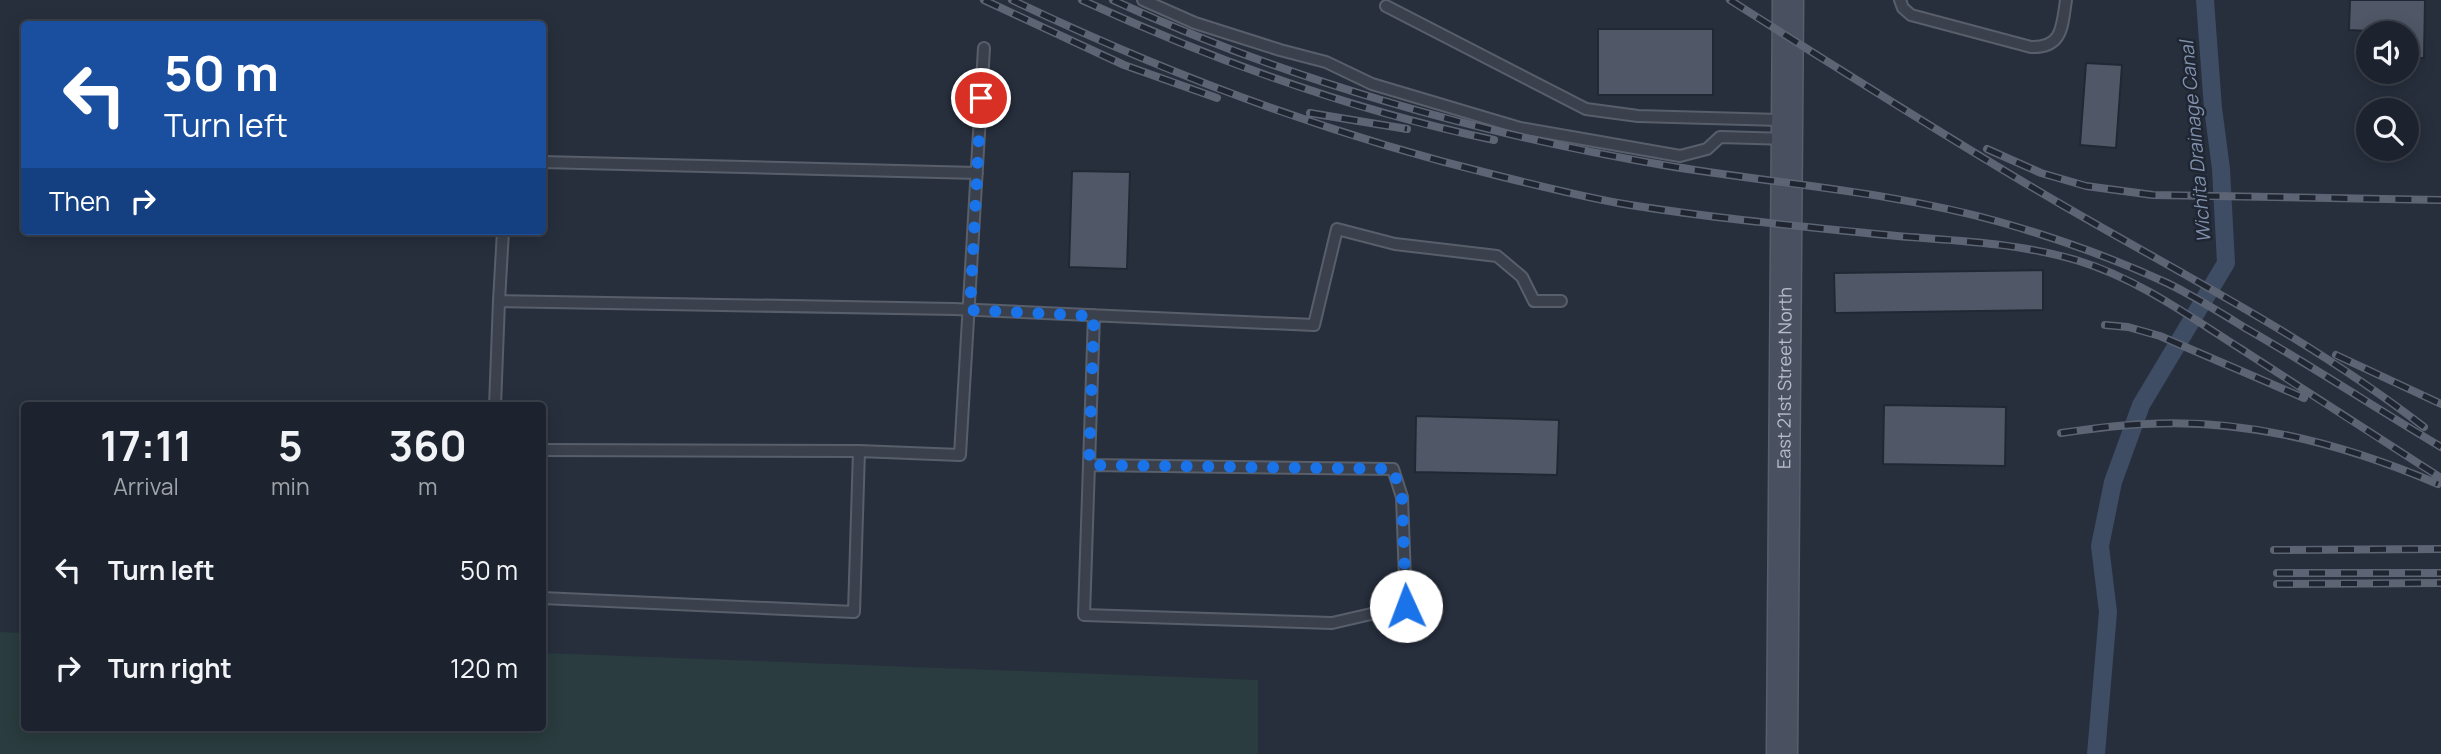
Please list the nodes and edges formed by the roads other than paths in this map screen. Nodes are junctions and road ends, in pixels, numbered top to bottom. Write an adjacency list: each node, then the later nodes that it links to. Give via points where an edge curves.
1 (1143, 0): 7 (lane, via 1195,23 1326,62 1372,84 1520,128 1679,156 1707,149 1720,137)
2 (1788, 0): 7 (main road, East 21st Street North)
3 (1900, 0): 4 (lane, via 1911,15 2031,47 2044,47 2059,36)
4 (2066, 0)
5 (1386, 6): 7 (lane, via 1586,108)
6 (984, 48): 9 (lane)
7 (1787, 129): 20 (main road, East 21st Street North)
8 (546, 162): 9 (lane)
9 (977, 173): 13 (lane)
10 (503, 235): 11 (lane)
11 (499, 301): 13 (lane); 15 (lane)
12 (1561, 301): 14 (lane, via 1534,301 1522,277 1497,256 1395,244 1337,229 1314,325)
13 (970, 310): 14 (lane); 17 (lane, via 960,455)
14 (1094, 316): 18 (lane)
15 (495, 402)
16 (546, 450): 17 (lane)
17 (859, 451): 19 (lane, via 854,612)
18 (1089, 465): 18 (lane, via 1084,615 1332,623 1406,606 1402,497 1393,469)
19 (546, 598)
20 (1782, 754)

